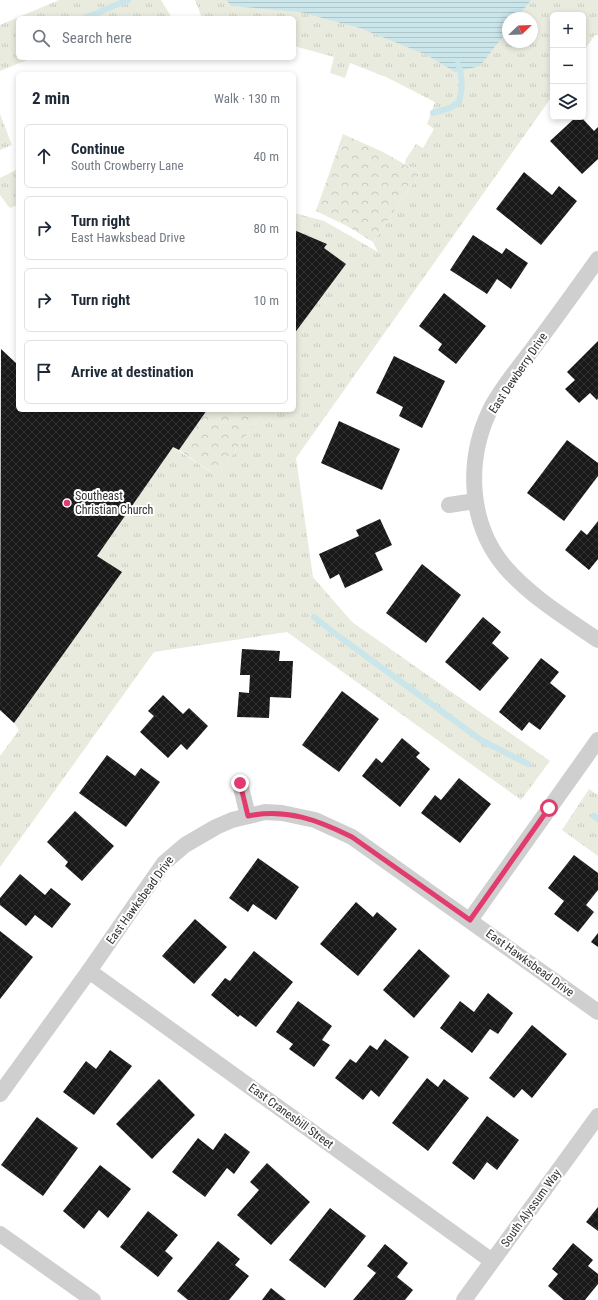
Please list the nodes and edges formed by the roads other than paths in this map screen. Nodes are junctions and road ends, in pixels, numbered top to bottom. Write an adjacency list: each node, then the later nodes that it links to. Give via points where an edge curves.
1 (596, 266): 2 (street, East Dewberry Drive, via 490,410 477,446)
2 (475, 501): 3 (street); 4 (street, East Dewberry Drive, via 484,531 504,566 532,593)
3 (449, 505)
4 (598, 640)
5 (598, 740): 8 (street)
6 (240, 783): 7 (street)
7 (248, 816): 8 (street, East Hawksbead Drive, via 264,812 282,813 315,820 333,828 352,837); 9 (street, East Hawksbead Drive, via 216,827 175,852 164,863)
8 (470, 920): 10 (street, East Hawksbead Drive)
9 (89, 971): 11 (street, East Hawksbead Drive); 14 (street, East Cranesbill Street)
10 (598, 1012)
11 (0, 1094)
12 (598, 1116): 14 (street, South Alyssum Way)
13 (0, 1234): 15 (street)
14 (492, 1261): 16 (street, South Alyssum Way)
15 (93, 1300)
16 (464, 1300)

